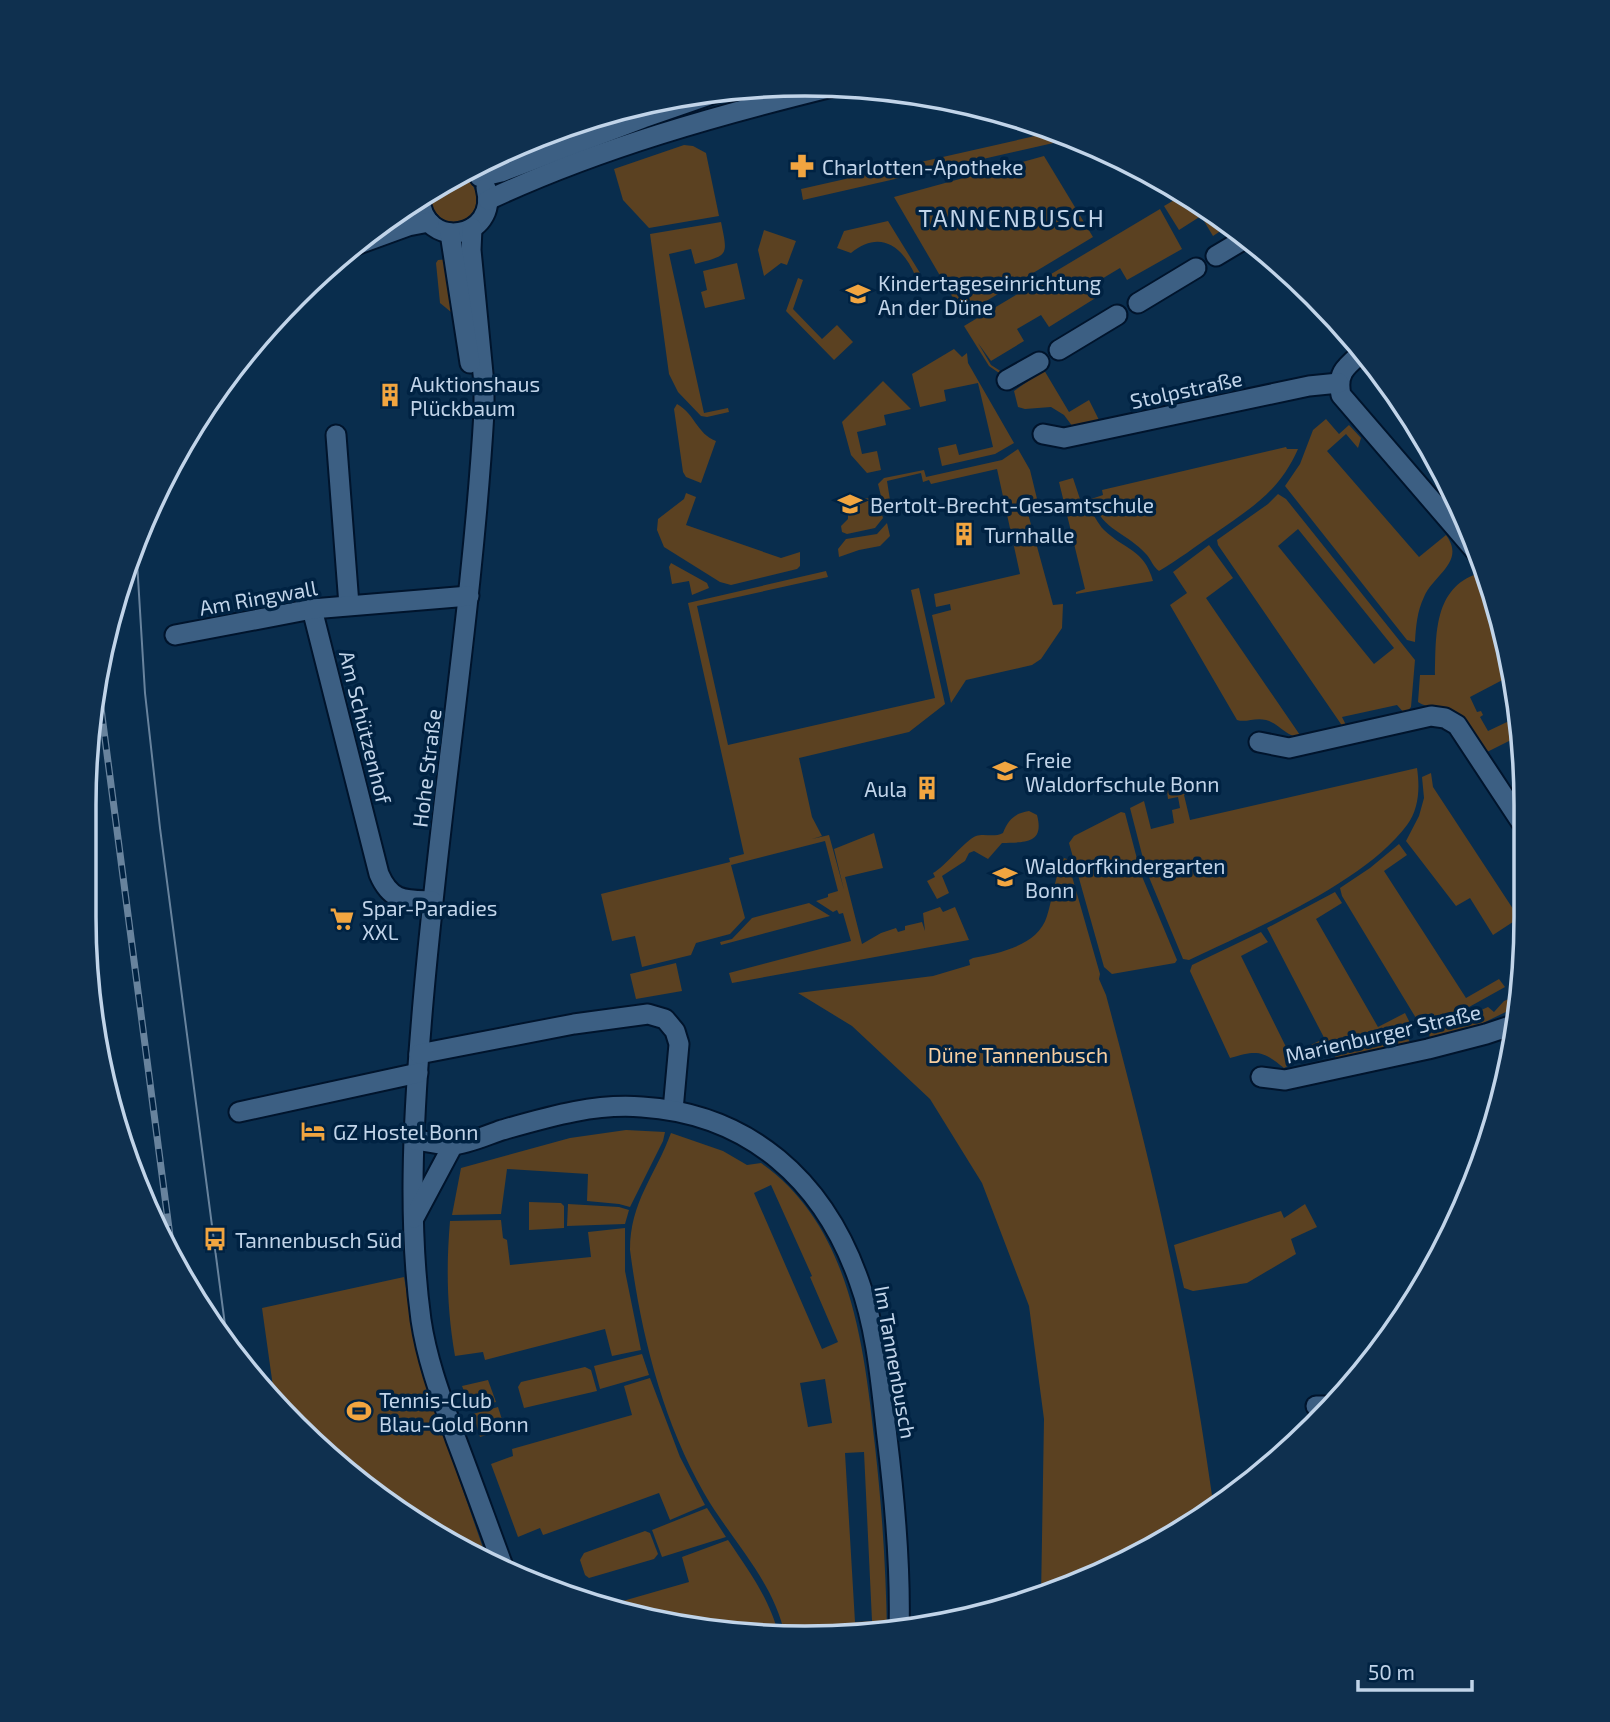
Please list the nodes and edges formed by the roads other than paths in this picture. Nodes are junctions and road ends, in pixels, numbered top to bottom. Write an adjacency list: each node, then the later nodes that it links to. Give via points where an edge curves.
1 (793, 97): 5 (street, via 685,126)
2 (665, 111): 3 (street, via 501,172)
3 (485, 173)
4 (478, 177): 5 (street)
5 (488, 200): 8 (street, via 484,216)
6 (423, 209): 7 (street)
7 (429, 222): 9 (street); 10 (street)
8 (472, 228): 9 (street); 23 (street, Hohe Straße, via 484,384)
9 (450, 233): 23 (street, Hohe Straße, via 469,350)
10 (387, 234)
11 (1234, 242): 12 (street)
12 (1216, 256)
13 (1196, 268): 14 (street)
14 (1138, 303)
15 (1117, 314): 16 (street)
16 (1059, 350)
17 (1355, 359): 20 (street, via 1344,368)
18 (1039, 362): 19 (street)
19 (1007, 380)
20 (1339, 383): 21 (street, Stolpstraße, via 1064,438); 24 (street, via 1341,395)
21 (1043, 434)
22 (336, 435): 26 (street, Am Ringwall)
23 (481, 469): 25 (street, Hohe Straße)
24 (1459, 532)
25 (469, 596): 26 (street, Am Ringwall); 31 (street, Hohe Straße)
26 (349, 605): 27 (street, Am Ringwall)
27 (312, 609): 28 (street, Am Ringwall); 31 (street, Am Schützenhof, via 379,874 393,896)
28 (175, 635)
29 (1259, 741): 30 (street, via 1289,748 1431,716 1445,718 1457,725)
30 (1514, 811)
31 (432, 901): 33 (street, Hohe Straße)
32 (1505, 1029): 34 (street, Marienburger Straße, via 1285,1080)
33 (418, 1064): 35 (street, via 575,1024 648,1014 665,1019 679,1044); 36 (street); 37 (street, Hohe Straße)
34 (1261, 1077)
35 (673, 1110): 38 (street, Im Tannenbusch, via 579,1111); 41 (street, Im Tannenbusch, via 726,1126 786,1165 821,1206 859,1281 871,1324 892,1480)
36 (239, 1112)
37 (415, 1140): 38 (street, Im Tannenbusch); 39 (street, Hohe Straße)
38 (453, 1145): 39 (street)
39 (413, 1219): 40 (street, Hohe Straße, via 428,1353)
40 (499, 1556)
41 (900, 1620)

